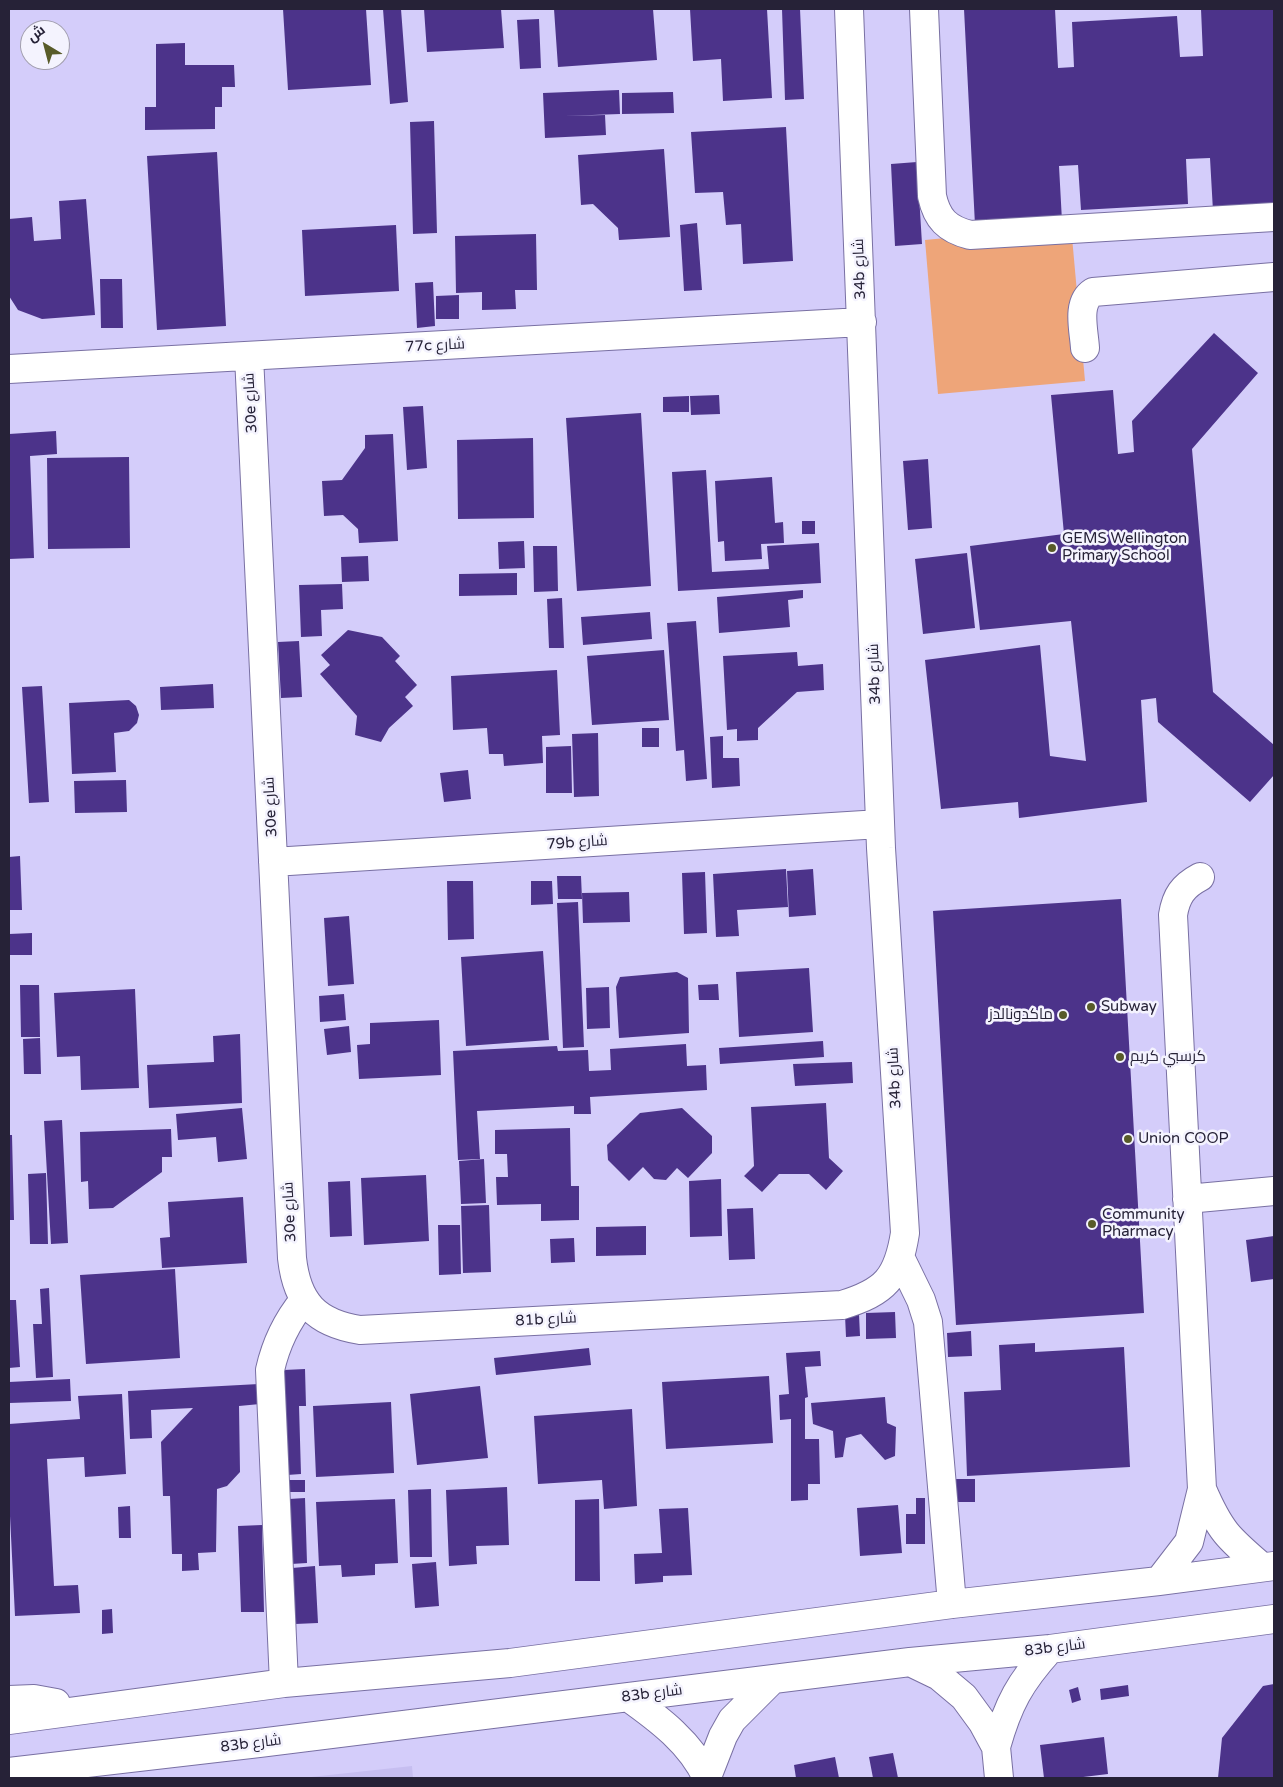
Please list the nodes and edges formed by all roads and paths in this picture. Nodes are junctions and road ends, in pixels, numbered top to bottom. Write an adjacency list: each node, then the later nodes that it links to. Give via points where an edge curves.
1 (848, 9): 5 (street, 34b شارع)
2 (924, 9): 3 (street, via 932,196 935,210 944,223 956,231 970,235)
3 (1274, 218)
4 (1274, 277): 6 (street, via 1094,292 1084,301)
5 (862, 322): 7 (street, 77c شارع); 9 (street, 34b شارع)
6 (1085, 348)
7 (249, 356): 8 (street, 77c شارع); 10 (street, 30e شارع)
8 (9, 369)
9 (880, 824): 10 (street, 79b شارع); 15 (street, 34b شارع, via 905,1233)
10 (273, 862): 14 (street, 30e شارع)
11 (1200, 877): 13 (street, via 1180,891 1173,914)
12 (1274, 1191): 13 (street)
13 (1187, 1199): 18 (street)
14 (292, 1258): 16 (street, 81b شارع, via 295,1280)
15 (901, 1259): 17 (street, 34b شارع, via 887,1282 867,1298); 21 (street, via 928,1322)
16 (304, 1300): 17 (street, 81b شارع, via 325,1320 360,1330); 26 (street, via 282,1332 270,1370)
17 (842, 1305)
18 (1202, 1490): 19 (street, via 1214,1519 1226,1536); 20 (street, via 1188,1542)
19 (1268, 1566): 20 (street)
20 (1159, 1581): 21 (street)
21 (952, 1604): 26 (street, via 510,1663)
22 (1274, 1619): 23 (street, 83b شارع)
23 (1050, 1649): 24 (street, 83b شارع); 31 (street, via 1013,1696)
24 (910, 1662): 25 (street, 83b شارع); 31 (street, via 939,1676 964,1697)
25 (772, 1680): 27 (street, 83b شارع); 33 (street, via 732,1720)
26 (284, 1683): 29 (street)
27 (628, 1697): 32 (street, 83b شارع); 33 (street, via 667,1725)
28 (9, 1700): 29 (street, via 55,1702)
29 (76, 1710): 30 (street)
30 (9, 1720)
31 (996, 1747): 34 (street)
32 (33, 1773)
33 (707, 1778)
34 (1000, 1778)

